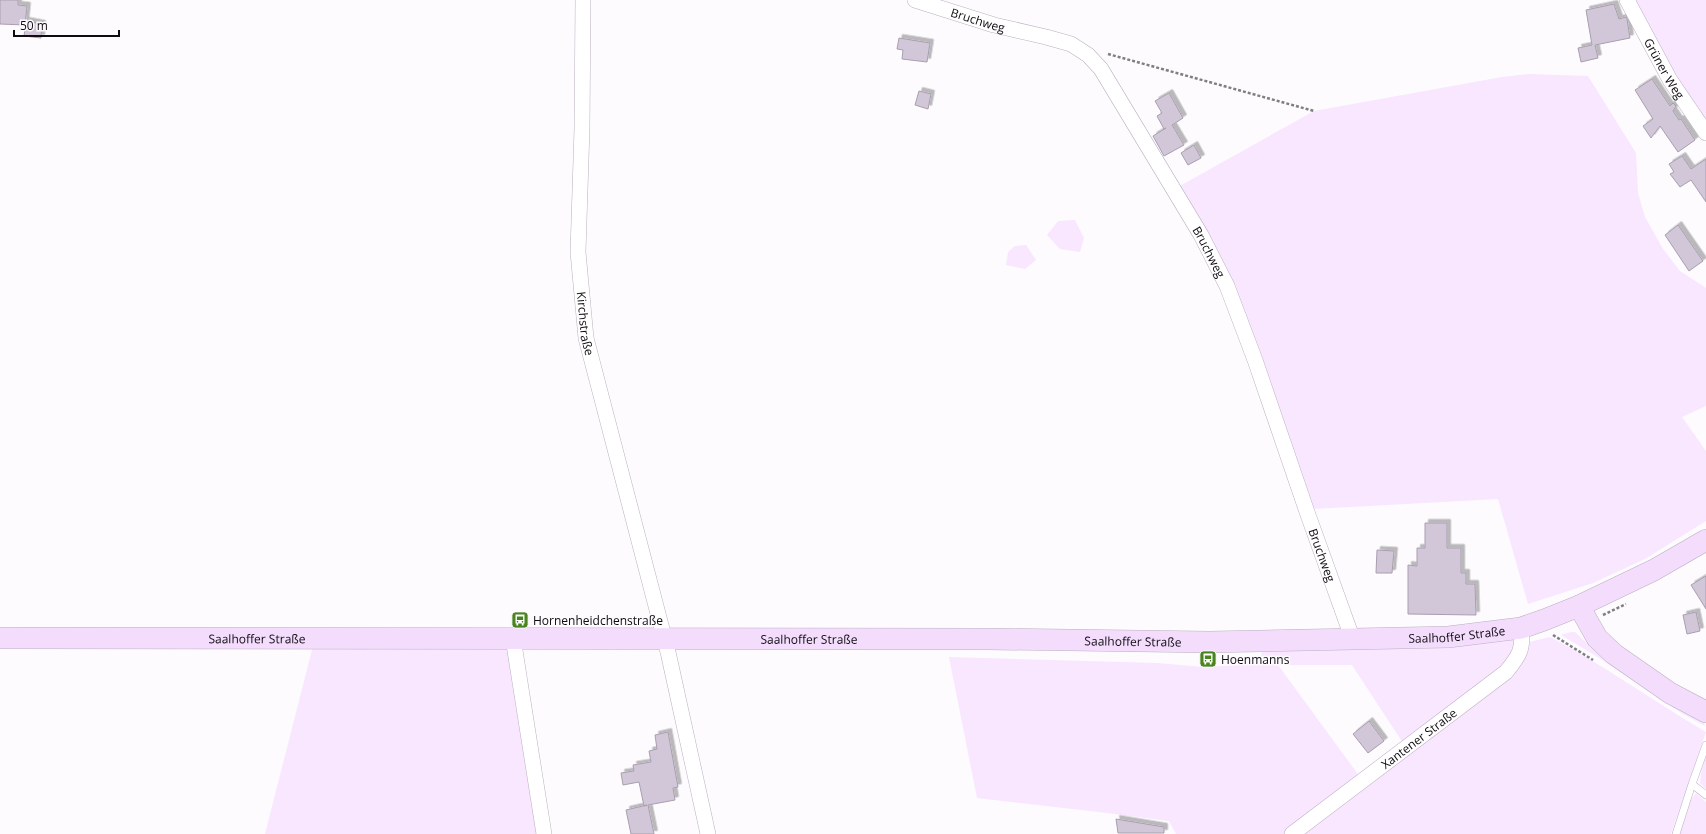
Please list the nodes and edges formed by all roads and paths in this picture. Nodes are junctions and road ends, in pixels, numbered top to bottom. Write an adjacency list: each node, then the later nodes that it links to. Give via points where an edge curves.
1 (583, 0): 12 (street, Kirchstraße, via 578,252 586,338)
2 (915, 0): 13 (street, Bruchweg, via 994,25 1071,44 1088,55 1101,69 1201,235 1227,286)
3 (1627, 0): 6 (street, Grüner Weg, via 1670,80)
4 (1101, 53): 5 (path)
5 (1314, 111)
6 (1706, 133)
7 (1706, 540): 8 (main road, via 1654,570)
8 (1579, 606): 9 (main road, Saalhoffer Straße); 14 (main road, via 1597,638 1614,654 1670,693)
9 (1521, 628): 13 (main road, Saalhoffer Straße, via 1448,637); 20 (street, Xantener Straße, via 1523,641 1519,656 1506,672)
10 (0, 638): 11 (main road, Saalhoffer Straße, via 418,641)
11 (514, 638): 12 (main road, Saalhoffer Straße); 18 (street)
12 (664, 638): 13 (main road, Saalhoffer Straße, via 1209,642); 19 (street)
13 (1354, 640)
14 (1706, 712)
15 (1706, 745): 16 (lane)
16 (1692, 784): 17 (lane); 21 (lane)
17 (1706, 795)
18 (544, 834)
19 (708, 834)
20 (1292, 834)
21 (1676, 834)

